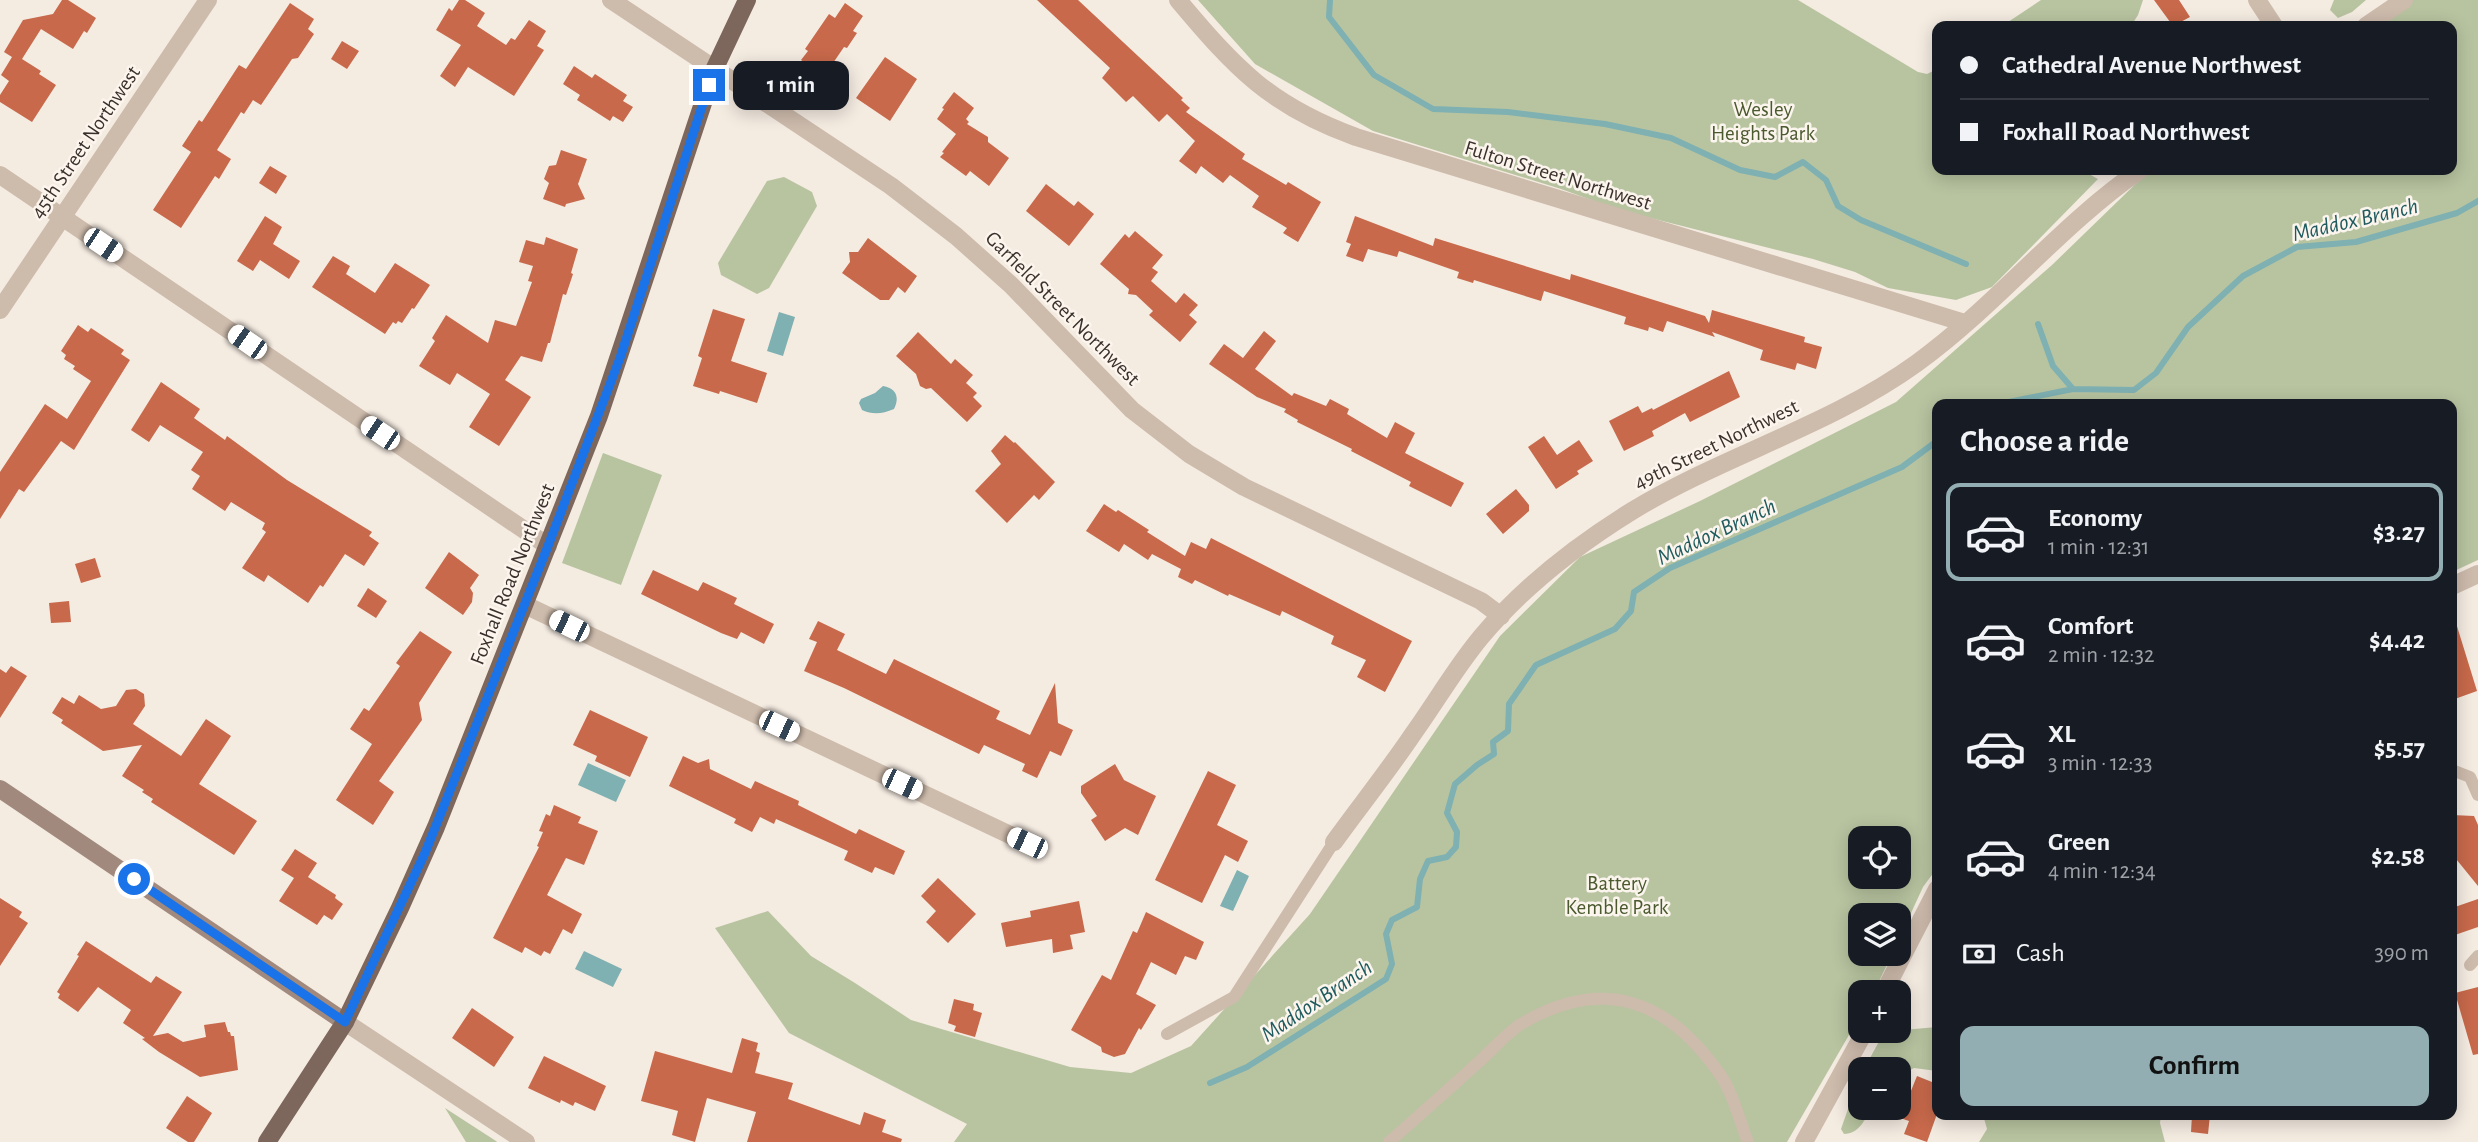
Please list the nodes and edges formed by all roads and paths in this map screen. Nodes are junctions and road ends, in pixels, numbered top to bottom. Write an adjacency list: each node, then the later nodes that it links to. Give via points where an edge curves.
1 (208, 0): 12 (street, 45th Street Northwest)
2 (611, 0): 9 (street, Garfield Street Northwest)
3 (747, 0): 9 (main road, Foxhall Road Northwest)
4 (1178, 0): 14 (street, Fulton Street Northwest, via 1244,75 1276,99 1332,128)
5 (2257, 0): 7 (street)
6 (2404, 0): 8 (street)
7 (2271, 21)
8 (2373, 21)
9 (714, 70): 15 (main road, Foxhall Road Northwest, via 620,358); 19 (street, Garfield Street Northwest, via 891,186 956,236 1011,285 1132,410 1189,454 1244,487 1481,601)
10 (0, 175): 12 (street)
11 (2133, 175): 14 (street, 49th Street Northwest, via 2080,216)
12 (62, 217): 13 (street, 45th Street Northwest); 15 (street)
13 (0, 310)
14 (1965, 323): 19 (street, 49th Street Northwest, via 1887,383 1631,512 1575,550)
15 (548, 546): 18 (main road, Foxhall Road Northwest)
16 (2478, 574): 17 (street)
17 (2457, 584)
18 (525, 605): 24 (street); 27 (main road, Foxhall Road Northwest, via 425,853)
19 (1501, 616): 23 (street, 49th Street Northwest)
20 (2457, 772): 22 (lane, via 2470,777)
21 (0, 789): 27 (street)
22 (2478, 795)
23 (1334, 842): 28 (lane, via 1234,997)
24 (1027, 843)
25 (1932, 899): 26 (street)
26 (1890, 980)
27 (345, 1022): 30 (main road, Foxhall Road Northwest); 31 (street)
28 (1167, 1034)
29 (1859, 1043): 34 (street)
30 (267, 1142)
31 (526, 1142)
32 (1389, 1142): 33 (lane, via 1520,1025 1575,1000 1610,997 1658,1014 1687,1034 1721,1074)
33 (1748, 1142)
34 (1804, 1142)

